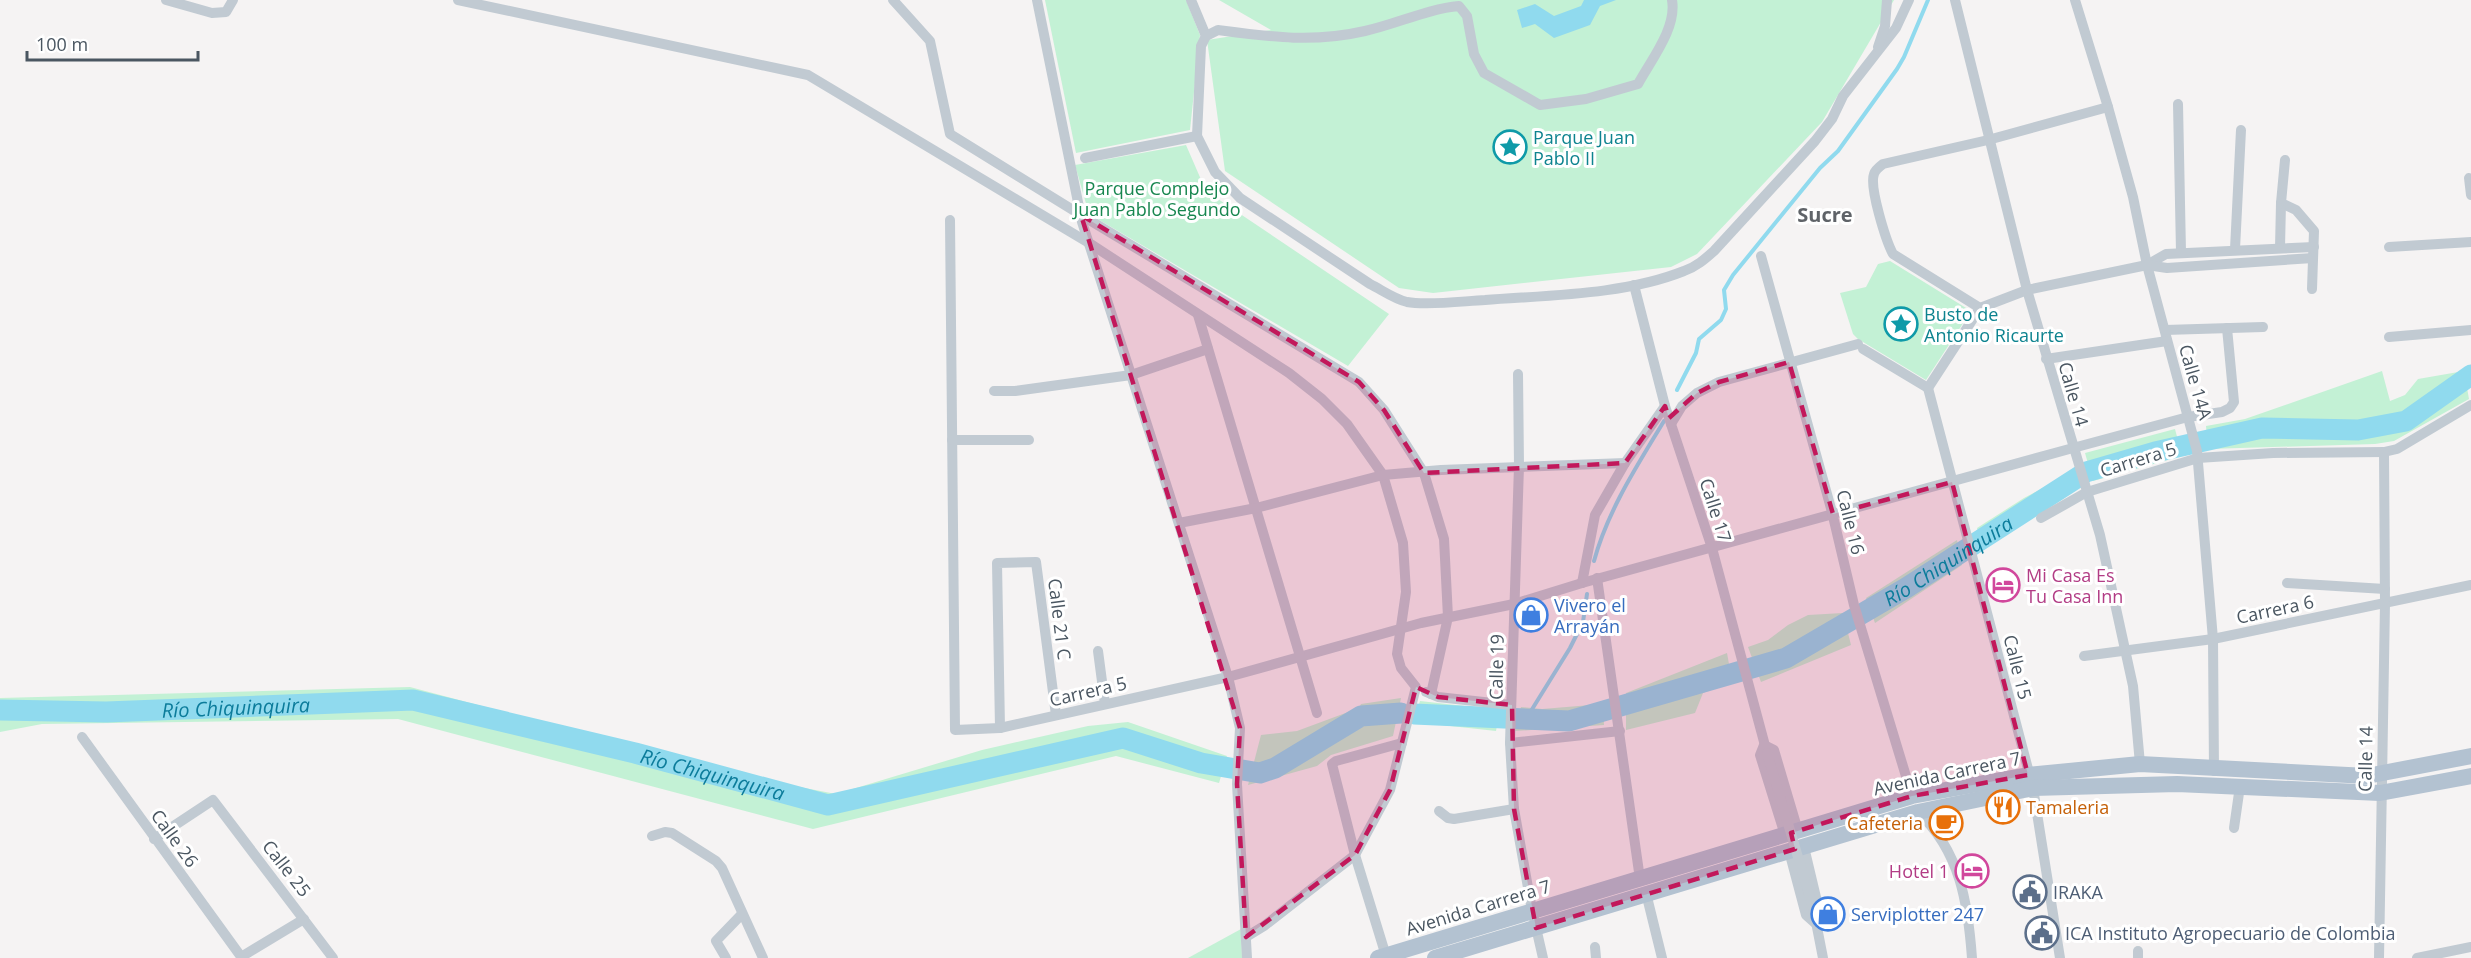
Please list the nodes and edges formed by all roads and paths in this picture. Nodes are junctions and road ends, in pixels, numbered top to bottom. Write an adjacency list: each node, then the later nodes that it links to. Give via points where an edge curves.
1 (166, 0): 2 (street, via 212,13 226,12)
2 (233, 0)
3 (458, 0): 27 (street, via 808,75)
4 (893, 0): 24 (street, via 930,41 950,134)
5 (1037, 0): 24 (street)
6 (1191, 0): 12 (street)
7 (1672, 0): 12 (street, via 1667,31 1638,84 1586,99 1540,105 1484,73 1474,54 1467,16 1459,6 1365,31 1307,39 1218,30)
8 (1887, 0): 13 (street, via 1885,26)
9 (1909, 0): 13 (street, via 1896,28)
10 (1955, 0): 18 (street, Calle 14)
11 (2074, 0): 15 (street, Calle 14A)
12 (1206, 36): 17 (street, via 1201,46)
13 (1875, 56): 36 (street, via 1843,96 1815,141 1714,251 1684,272)
14 (2178, 104): 32 (street)
15 (2108, 106): 18 (street); 35 (street, Calle 14A)
16 (2241, 130): 31 (street)
17 (1197, 136): 19 (street); 36 (street, via 1215,172 1240,198 1370,284 1400,299 1457,302)
18 (1988, 140): 38 (street, Calle 14); 39 (street, via 1883,164 1874,172 1872,182 1893,255)
19 (1085, 158)
20 (2285, 160): 23 (street)
21 (2469, 178): 22 (street)
22 (2471, 195)
23 (2281, 203): 28 (street, via 2296,210 2314,231); 30 (street)
24 (1081, 216): 27 (street); 64 (street, via 1359,382 1384,410)
25 (950, 220): 57 (street)
26 (2471, 242): 29 (street)
27 (1089, 243): 40 (street); 50 (street)
28 (2314, 247): 30 (street); 34 (street)
29 (2389, 247)
30 (2280, 248): 31 (street)
31 (2235, 249): 32 (street)
32 (2181, 252): 35 (street, via 2166,254)
33 (1761, 256): 48 (street, Calle 16)
34 (2313, 258): 35 (street, via 2167,268); 37 (street)
35 (2147, 265): 38 (street); 44 (street, Calle 14A)
36 (1634, 285): 54 (street, Calle 17)
37 (2312, 289)
38 (2027, 290): 39 (street); 47 (street, Calle 14)
39 (1980, 308): 51 (street)
40 (1198, 315): 46 (street); 65 (street, via 1322,399 1347,424)
41 (2263, 327): 42 (street)
42 (2228, 328): 44 (street); 55 (street, Carrera 5, via 2234,402 2222,412)
43 (2471, 330): 45 (street)
44 (2166, 336): 47 (street); 55 (street, Calle 14A)
45 (2389, 337)
46 (1208, 349): 50 (street); 68 (street)
47 (2046, 359): 59 (street, Calle 14)
48 (1789, 362): 51 (street, via 1861,346); 56 (street, via 1719,382 1697,393 1682,406); 69 (street, Calle 16)
49 (1518, 374): 63 (street, Calle 19)
50 (1131, 375): 52 (street); 71 (street)
51 (1928, 388): 66 (street, Calle 15)
52 (993, 391)
53 (2471, 405): 60 (street, via 2397,449)
54 (1665, 406): 56 (street, Calle 17); 62 (street)
55 (2188, 417): 59 (street, Carrera 5); 61 (street, Calle 14A)
56 (1671, 424): 72 (street, Calle 17)
57 (952, 440): 58 (street); 94 (street, Carrera 5, via 955,730)
58 (1029, 440)
59 (2073, 448): 66 (street, Carrera 5); 67 (street, Calle 14)
60 (2385, 452): 61 (street, Carrera 5); 77 (street, Calle 14)
61 (2198, 454): 67 (street, Carrera 5); 82 (street, Calle 14A)
62 (1625, 463): 63 (street); 74 (street, via 1595,515)
63 (1519, 466): 64 (street); 79 (street, Calle 19)
64 (1424, 473): 65 (street); 80 (street, via 1444,539)
65 (1383, 475): 68 (street); 81 (street, via 1403,543 1406,592)
66 (1952, 482): 69 (street, Carrera 5); 105 (street, Calle 15)
67 (2086, 487): 70 (street, Carrera 5); 84 (street, Calle 14)
68 (1256, 508): 71 (street); 86 (street)
69 (1833, 514): 72 (street, Carrera 5); 108 (street, Calle 16, via 1854,605)
70 (2041, 519)
71 (1179, 523): 87 (street)
72 (1712, 548): 73 (street, Carrera 5); 99 (street, Calle 17)
73 (1597, 578): 74 (street, Carrera 5); 95 (street)
74 (1582, 583): 79 (street, Carrera 5)
75 (2288, 583): 77 (street)
76 (2471, 585): 78 (street, Carrera 6)
77 (2385, 589): 78 (street, Calle 14)
78 (2385, 603): 82 (street, Carrera 6); 102 (street, Calle 14)
79 (1514, 604): 80 (street, Carrera 5); 91 (street, Calle 19)
80 (1448, 617): 81 (street, Carrera 5); 89 (street)
81 (1402, 628): 86 (street, Carrera 5); 88 (street, via 1397,654 1401,668)
82 (2213, 639): 84 (street, Carrera 6); 104 (street, Calle 14A)
83 (1098, 651): 90 (street)
84 (2126, 651): 85 (street, Carrera 6); 101 (street, Calle 14)
85 (2084, 656)
86 (1301, 657): 87 (street, Carrera 5); 92 (street)
87 (1228, 677): 90 (street, Carrera 5); 123 (street, via 1240,728 1237,784)
88 (1416, 687): 89 (street); 97 (street)
89 (1431, 694): 91 (street)
90 (1105, 704): 93 (street, Carrera 5)
91 (1511, 708): 98 (street, Calle 19)
92 (1317, 713)
93 (1056, 715): 94 (street, Carrera 5); 94 (street, Calle 21 C, via 1036,562 997,563)
94 (1000, 728)
95 (1620, 731): 98 (street); 117 (street)
96 (82, 736): 114 (street, Calle 26)
97 (1402, 743): 116 (street, via 1390,790); 116 (street, via 1332,764)
98 (1510, 743): 109 (street, Calle 19)
99 (1766, 749): 115 (street, Calle 17, via 1774,750); 120 (street, Calle 17, bridge)
100 (2471, 756): 102 (main road, Avenida Carrera 7)
101 (2140, 764): 104 (main road, Avenida Carrera 7); 105 (main road, Avenida Carrera 7)
102 (2381, 773): 104 (main road, Avenida Carrera 7); 107 (street, Calle 14)
103 (2471, 776): 107 (main road, Avenida Carrera 7)
104 (2214, 777): 105 (main road, Avenida Carrera 7, via 2142,783); 106 (main road, Avenida Carrera 7)
105 (2030, 781): 108 (main road, Avenida Carrera 7); 111 (main road, Avenida Carrera 7); 136 (street, Calle 15)
106 (2240, 786): 107 (main road, Avenida Carrera 7); 112 (street)
107 (2380, 793): 137 (street, Calle 14)
108 (1912, 796): 115 (main road, Avenida Carrera 7)
109 (1514, 808): 110 (street, via 1454,819); 118 (street, Calle 19)
110 (1439, 811)
111 (1918, 812): 115 (main road, Avenida Carrera 7); 135 (street, via 1933,826 1956,865)
112 (2234, 828)
113 (652, 836): 119 (street, via 672,833 716,861)
114 (154, 839): 121 (street, Calle 25, via 213,800); 126 (street, Calle 26)
115 (1794, 841): 117 (main road, Avenida Carrera 7); 120 (street, Calle 17, via 1806,915)
116 (1355, 855): 123 (street); 125 (street)
117 (1643, 886): 118 (main road, Avenida Carrera 7); 122 (main road, Avenida Carrera 7); 133 (street)
118 (1532, 910): 122 (street, Calle 19); 125 (main road, Avenida Carrera 7)
119 (742, 914): 128 (street, via 716,941); 129 (street)
120 (1815, 917): 134 (street, Calle 17)
121 (304, 919): 126 (street); 127 (street, Calle 25)
122 (1536, 928): 131 (main road, Avenida Carrera 7); 132 (street, Calle 19)
123 (1246, 937): 130 (street)
124 (2471, 948): 138 (street)
125 (1382, 957)
126 (242, 958)
127 (333, 958)
128 (726, 958)
129 (763, 958)
130 (1247, 958)
131 (1435, 958)
132 (1543, 958)
133 (1662, 958)
134 (1823, 958)
135 (1972, 958)
136 (2060, 958)
137 (2379, 958)
138 (2417, 958)

